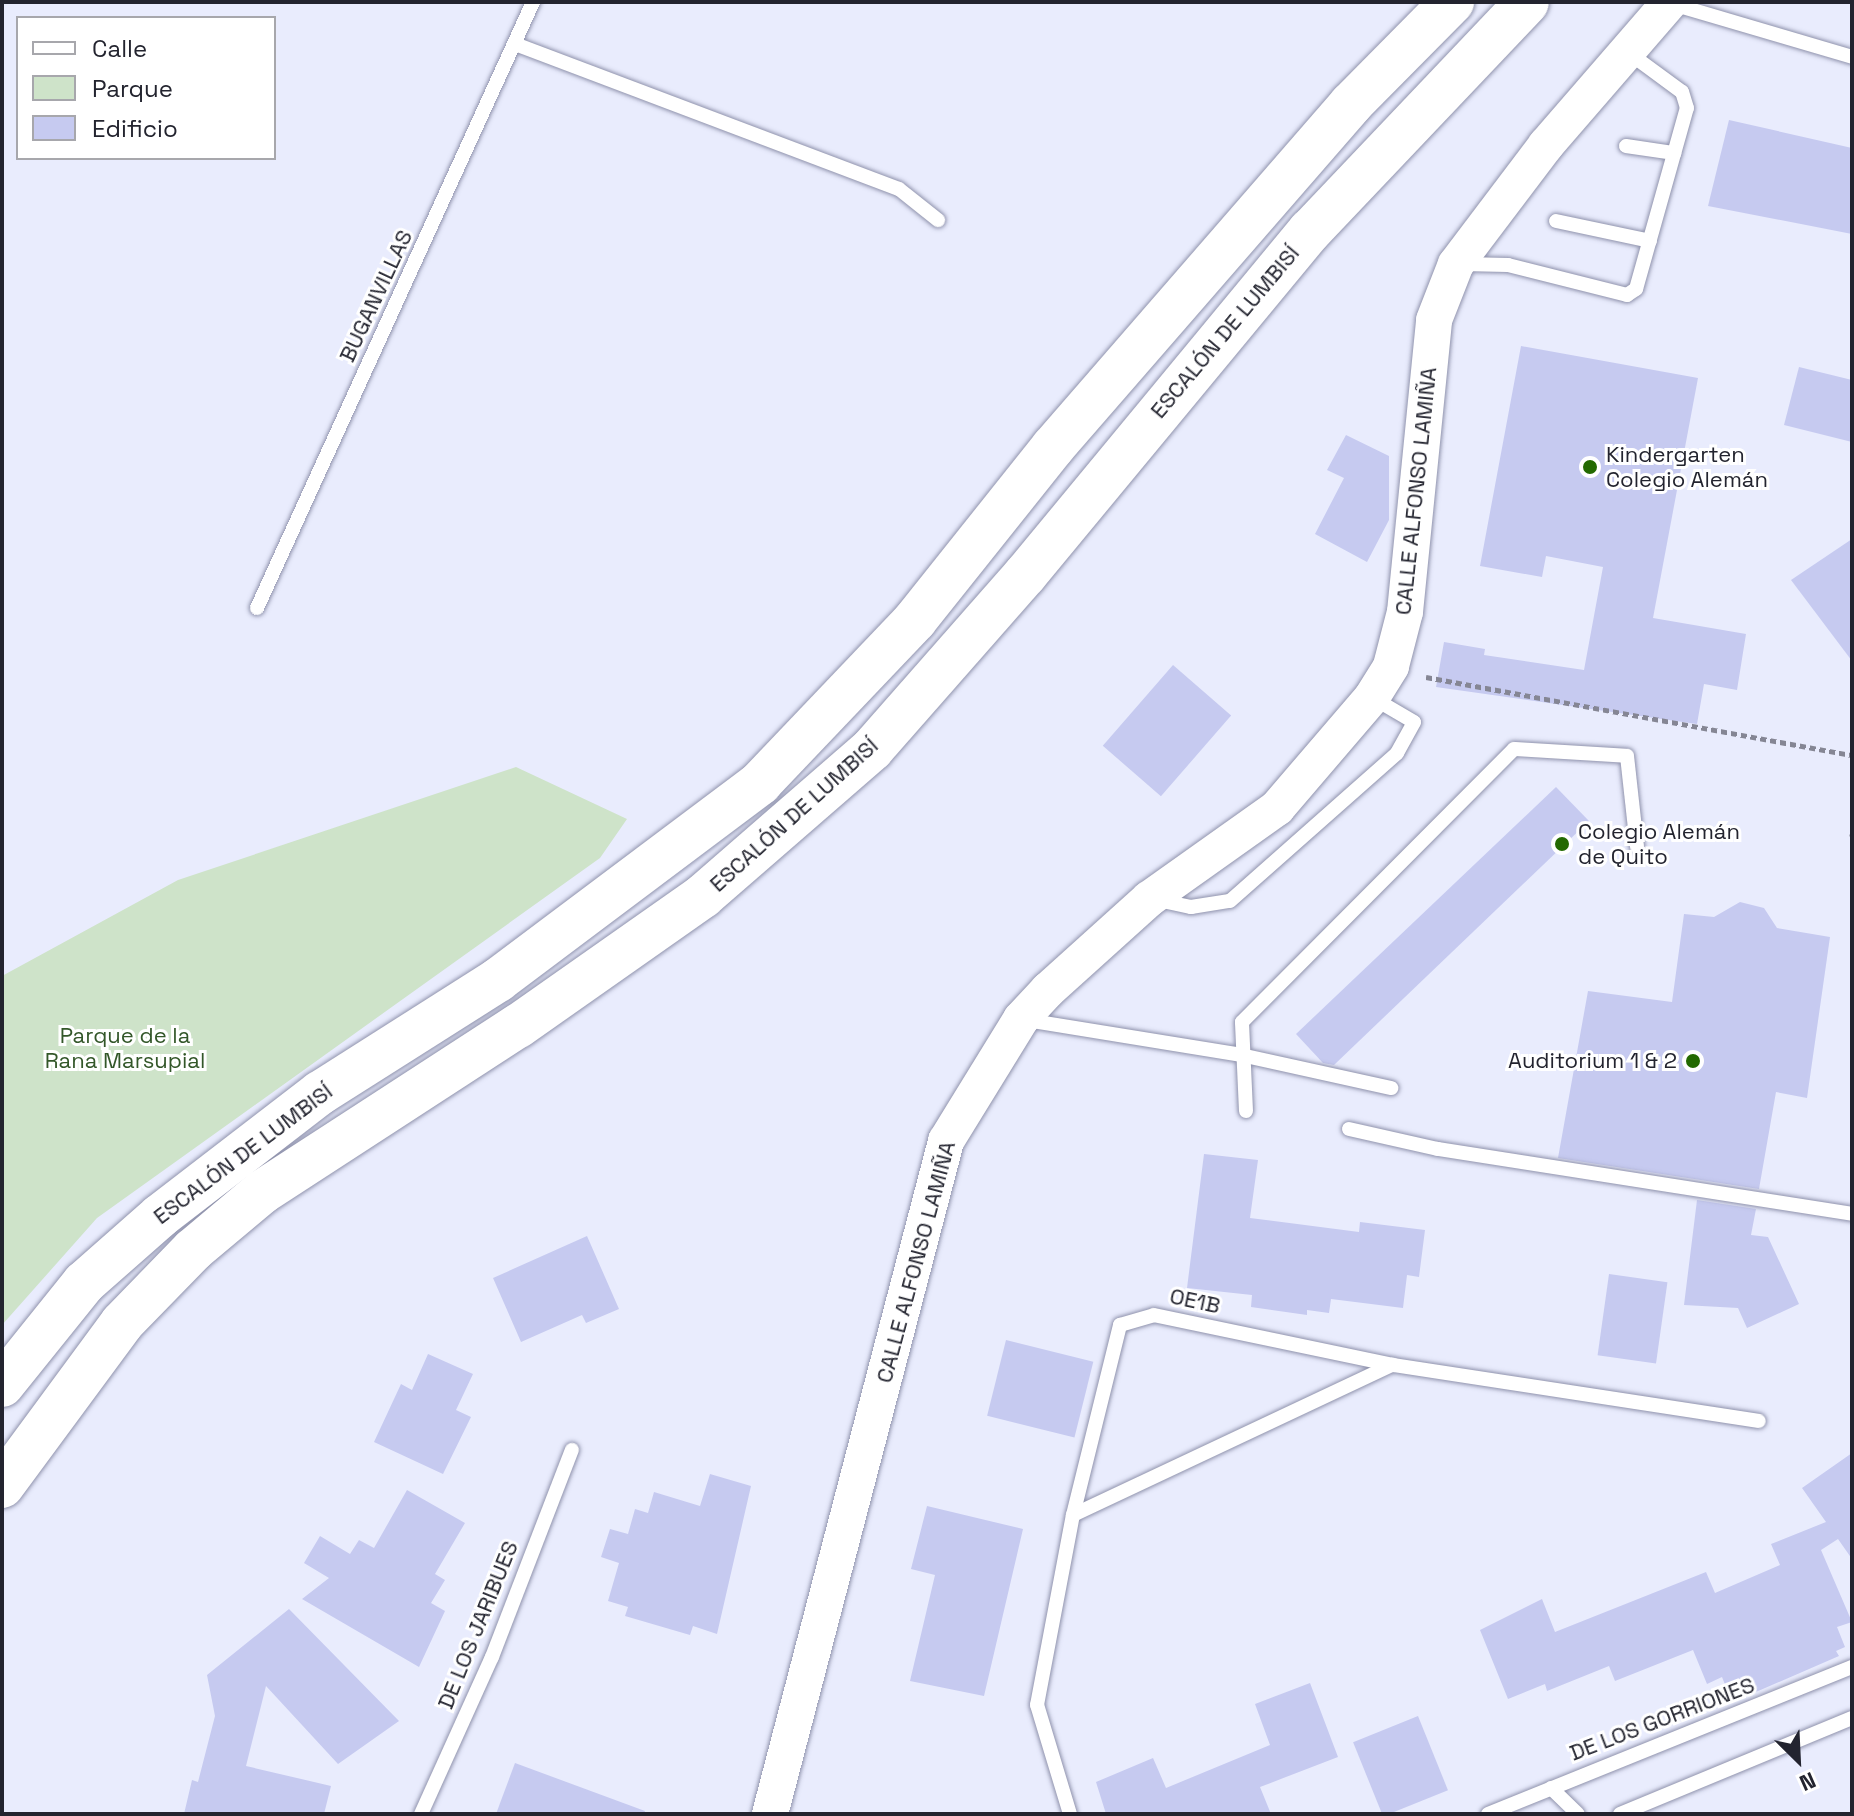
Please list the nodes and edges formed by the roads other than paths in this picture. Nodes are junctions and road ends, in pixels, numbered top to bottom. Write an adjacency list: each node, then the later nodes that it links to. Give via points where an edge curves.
1 (533, 2): 5 (lane, BUGANVILLAS)
2 (1452, 2): 25 (main road, ESCALÓN DE LUMBISÍ, via 1351,104 1053,447 915,620 760,783 498,980 320,1093 160,1216 84,1283)
3 (1527, 2): 28 (main road, ESCALÓN DE LUMBISÍ, via 1310,231 1025,575 872,749 703,896 518,1026 262,1192 193,1250 122,1323)
4 (1670, 2): 6 (street, CALLE ALFONSO LAMIÑA); 7 (lane)
5 (515, 44): 10 (lane, via 899,189); 14 (lane, BUGANVILLAS)
6 (1625, 51): 9 (lane, via 1682,92 1687,108); 13 (street, CALLE ALFONSO LAMIÑA)
7 (1852, 57)
8 (1626, 146): 9 (lane)
9 (1674, 153): 12 (lane)
10 (938, 220)
11 (1556, 221): 12 (lane)
12 (1650, 241): 13 (lane, via 1636,289 1627,295 1508,265)
13 (1456, 264): 15 (street, CALLE ALFONSO LAMIÑA, via 1434,320 1405,612 1391,666)
14 (257, 608)
15 (1372, 697): 17 (street, CALLE ALFONSO LAMIÑA, via 1277,808); 17 (lane, via 1414,722 1397,753 1230,901 1191,907)
16 (1637, 846): 19 (lane, via 1627,756 1514,749 1242,1022)
17 (1149, 899): 18 (street, CALLE ALFONSO LAMIÑA)
18 (1021, 1019): 19 (lane); 34 (street, CALLE ALFONSO LAMIÑA, via 946,1141)
19 (1241, 1055): 20 (lane); 21 (lane)
20 (1391, 1088)
21 (1246, 1111)
22 (1349, 1129): 23 (lane, via 1438,1149)
23 (1852, 1214)
24 (1393, 1365): 26 (lane, OE1B); 29 (lane); 29 (lane, OE1B, via 1154,1315 1136,1317 1120,1325)
25 (2, 1385)
26 (1759, 1421)
27 (572, 1450): 33 (lane, DE LOS JARIBUES, via 492,1657)
28 (2, 1486)
29 (1073, 1515): 35 (lane, OE1B, via 1037,1705)
30 (1852, 1667): 32 (lane, DE LOS GORRIONES)
31 (1852, 1718): 38 (lane)
32 (1551, 1788): 36 (lane, DE LOS GORRIONES); 37 (lane)
33 (421, 1814)
34 (770, 1814)
35 (1070, 1814)
36 (1488, 1814)
37 (1578, 1814)
38 (1620, 1814)

